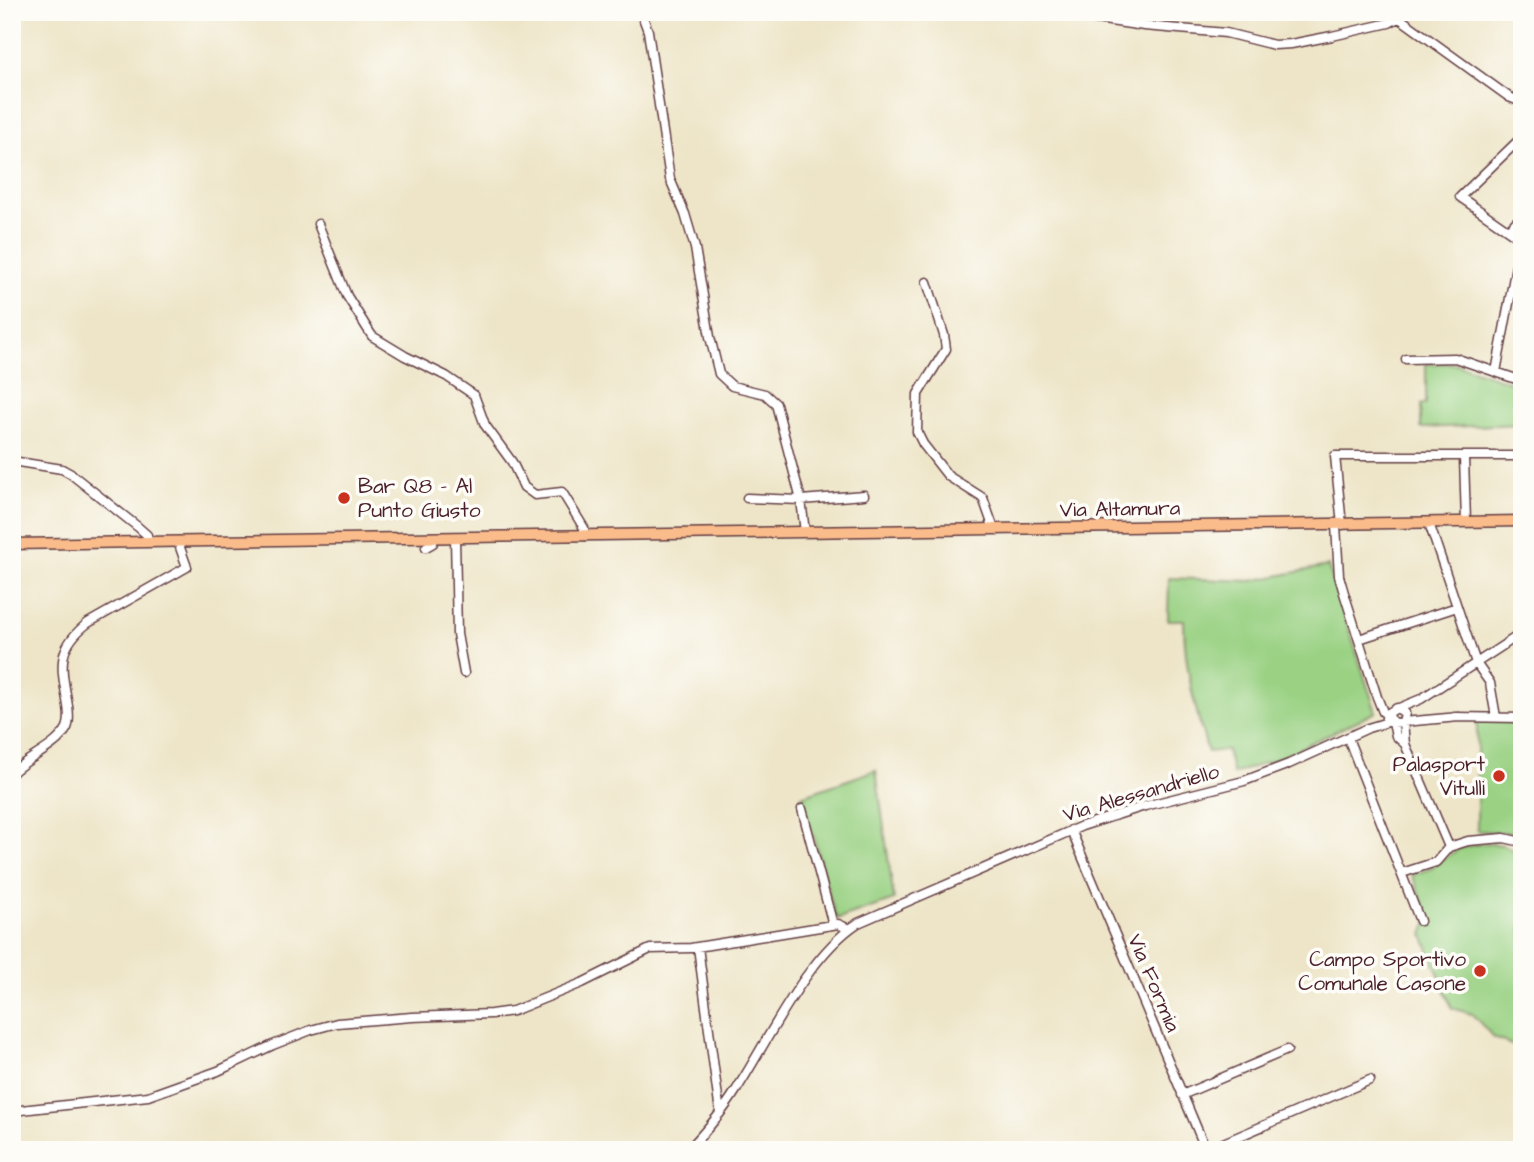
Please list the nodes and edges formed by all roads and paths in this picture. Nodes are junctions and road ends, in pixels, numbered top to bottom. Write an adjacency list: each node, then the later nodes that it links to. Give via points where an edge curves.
1 (641, 12): 20 (street, via 649,31 670,179 695,248 719,374 732,386 765,394 776,404)
2 (1049, 12): 3 (street, via 1226,33 1274,45 1389,23)
3 (1394, 15): 4 (street)
4 (1522, 102)
5 (1522, 137): 8 (street, via 1460,197)
6 (1522, 216): 8 (street)
7 (318, 224): 27 (street, via 347,296 372,336 474,395 485,425 524,487 535,495 562,492)
8 (1508, 230): 9 (street)
9 (1522, 240)
10 (1516, 266): 13 (street)
11 (927, 282): 25 (street, via 946,349 918,394 917,432 948,476 983,498)
12 (1406, 359): 13 (street, via 1455,358)
13 (1496, 372): 14 (street)
14 (1522, 381)
15 (1522, 456): 16 (street)
16 (1464, 457): 21 (street); 24 (street, via 1335,456)
17 (12, 461): 30 (street, via 71,474 138,527)
18 (864, 495): 20 (street)
19 (747, 498): 20 (street)
20 (801, 500): 26 (street)
21 (1466, 522): 22 (main road, Via Altamura); 23 (main road, Via Altamura)
22 (1522, 522)
23 (1429, 523): 24 (main road, Via Altamura); 34 (street)
24 (1339, 525): 25 (main road, Via Altamura); 36 (street, via 1339,576)
25 (994, 529): 26 (main road, Via Altamura)
26 (805, 532): 27 (main road, Via Altamura)
27 (585, 536): 28 (main road, Via Altamura)
28 (455, 537): 29 (main road, Via Altamura); 38 (street, via 457,634)
29 (433, 538): 31 (main road, Via Altamura); 33 (street)
30 (149, 542): 31 (main road, Via Altamura); 32 (main road, Via Altamura)
31 (178, 542): 43 (street, via 187,567 81,628 64,650 66,729)
32 (12, 544)
33 (426, 547)
34 (1457, 607): 36 (street); 37 (street)
35 (1522, 633): 37 (street, Via Alessandriello)
36 (1359, 639): 39 (street, via 1377,698)
37 (1476, 663): 39 (street, Via Alessandriello); 40 (street, via 1490,683)
38 (464, 673)
39 (1396, 716): 40 (street); 42 (street, Via Alessandriello, via 1378,720); 47 (street)
40 (1496, 717): 41 (street)
41 (1522, 718)
42 (1348, 738): 45 (street, Via Alessandriello, via 1244,781); 48 (street)
43 (12, 773)
44 (802, 809): 50 (street)
45 (1071, 830): 51 (street, Via Alessandriello); 55 (street, Via Formia)
46 (1522, 842): 47 (street, via 1480,839)
47 (1449, 847): 48 (street, via 1436,862)
48 (1402, 873): 49 (street)
49 (1420, 921)
50 (833, 925): 51 (street); 52 (street)
51 (849, 929): 57 (street, Via Alessandriello, via 801,986)
52 (698, 947): 56 (street, via 642,952 513,1011 337,1023 148,1096); 57 (street)
53 (1287, 1050): 55 (street)
54 (1370, 1080): 59 (street)
55 (1182, 1095): 59 (street, Via Formia)
56 (12, 1111)
57 (720, 1113): 58 (street, Via Alessandriello)
58 (688, 1150)
59 (1206, 1150)

